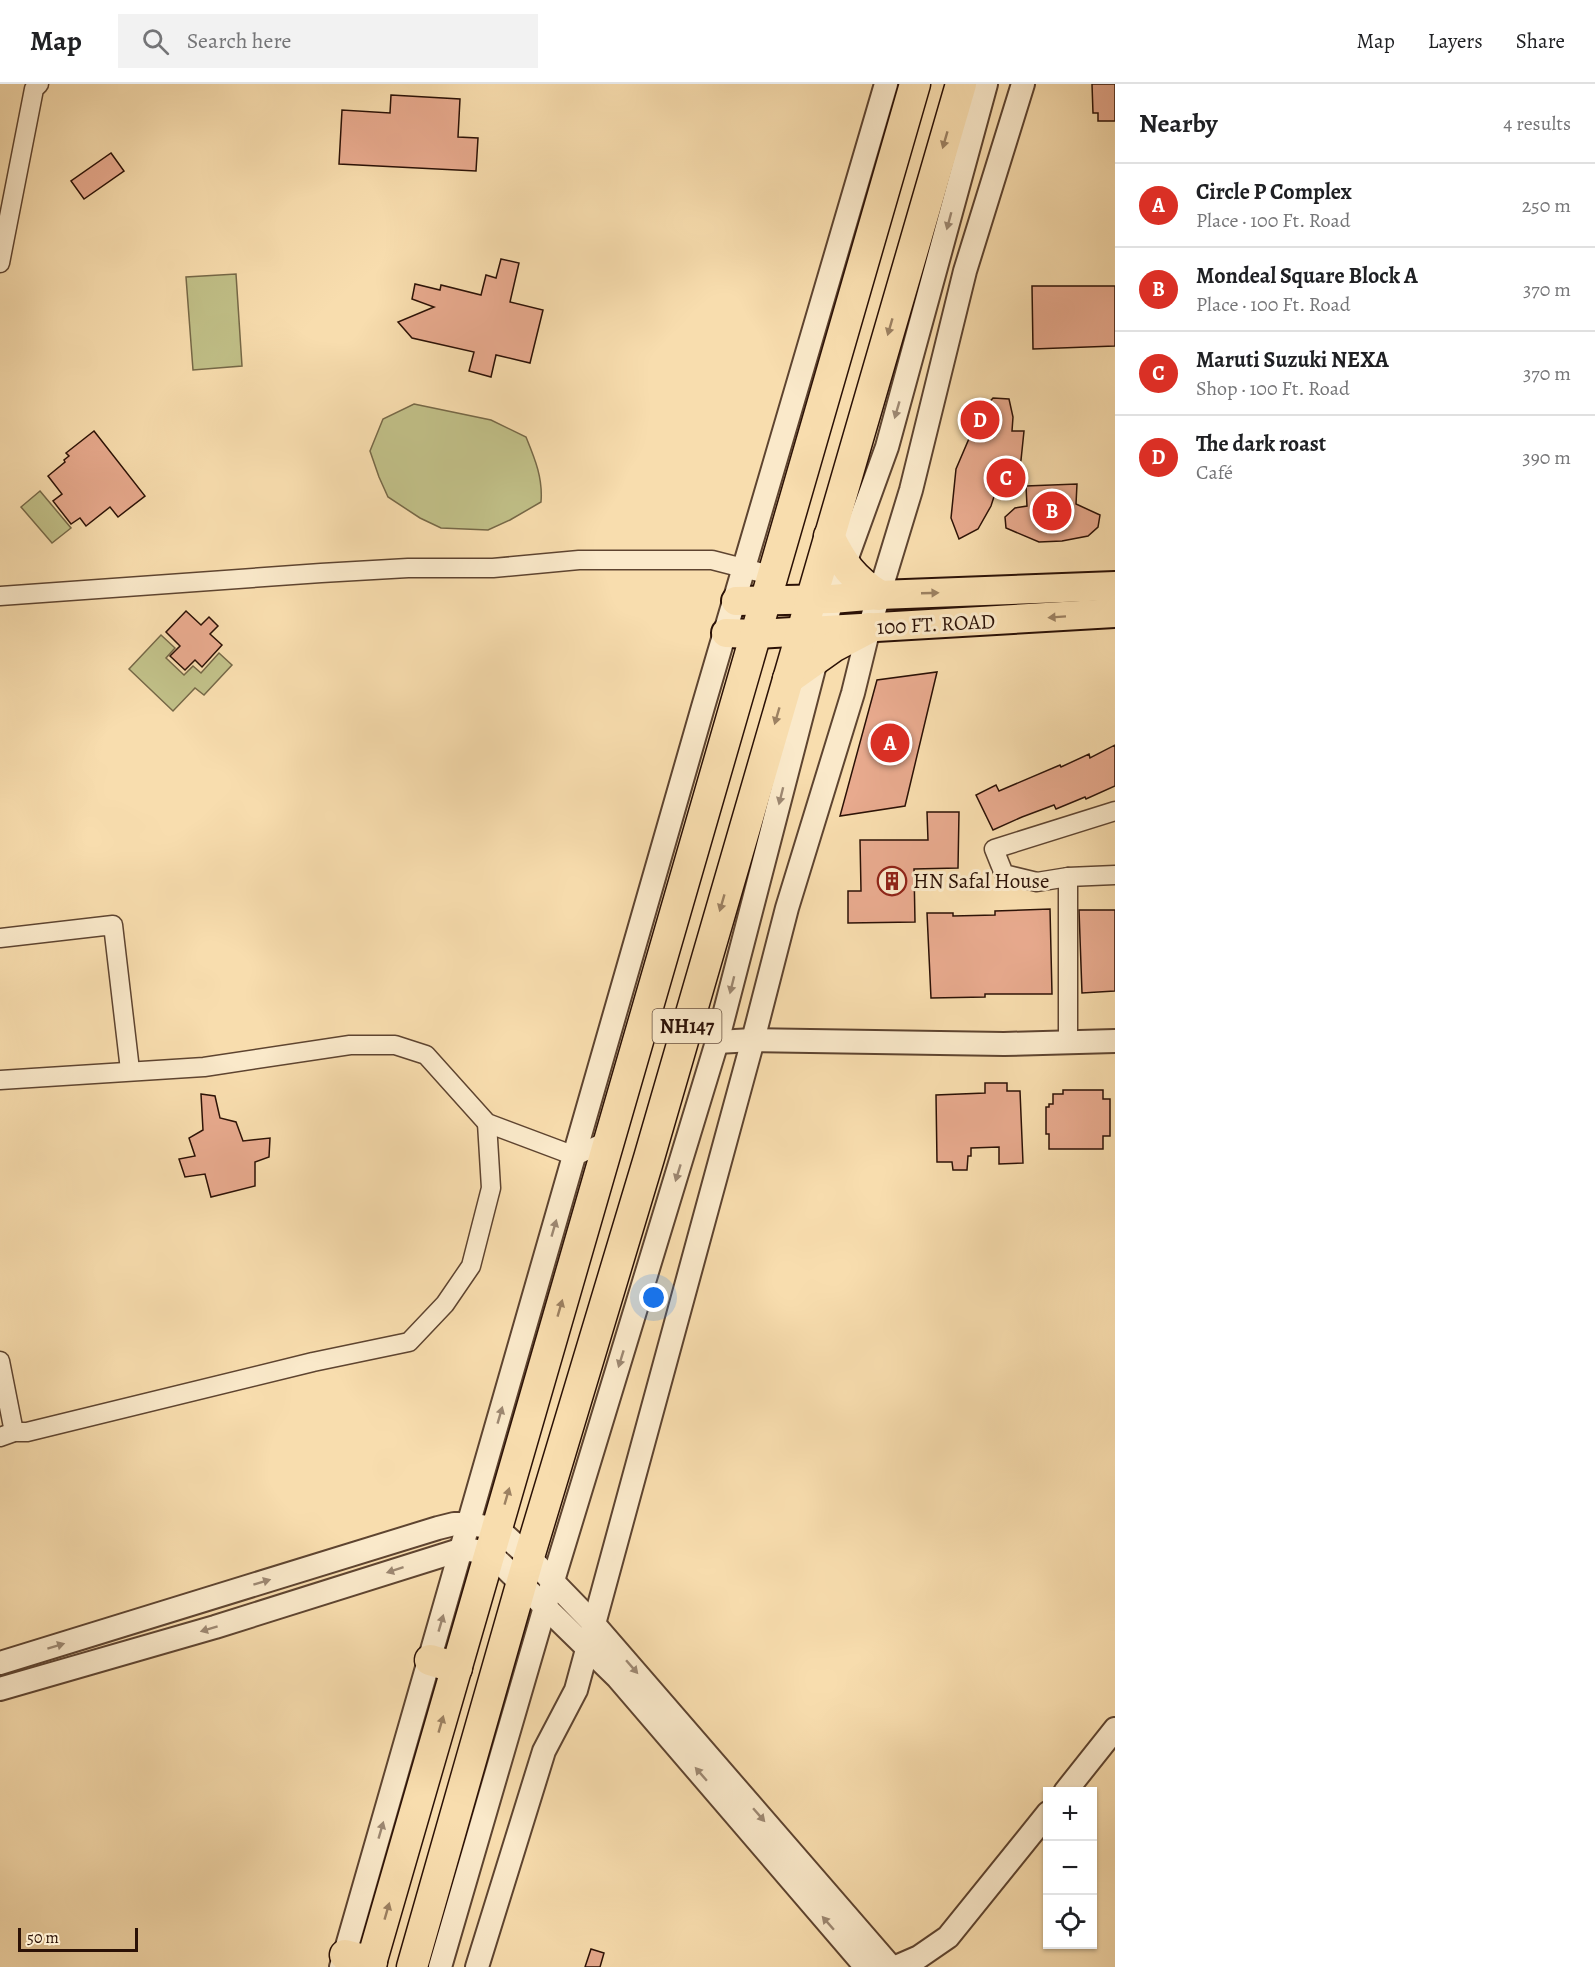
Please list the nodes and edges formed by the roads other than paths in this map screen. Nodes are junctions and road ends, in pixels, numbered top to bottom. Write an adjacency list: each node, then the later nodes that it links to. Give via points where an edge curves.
1 (886, 84): 7 (street)
2 (915, 84): 7 (highway, NH147)
3 (961, 84): 11 (highway, NH147, one-way to 11)
4 (986, 84): 12 (street, one-way to 12, via 887,447)
5 (1023, 84): 15 (street, via 965,271 911,490)
6 (36, 86): 8 (street)
7 (860, 224): 9 (street); 10 (highway, NH147)
8 (0, 263)
9 (772, 474): 10 (street); 13 (street)
10 (801, 481): 13 (highway, NH147)
11 (829, 536): 12 (highway); 17 (highway, NH147)
12 (844, 564): 15 (highway, via 862,585); 17 (street)
13 (762, 582): 16 (street, via 712,560 579,560); 17 (main road, 100 FT. ROAD); 18 (main road, 100 FT. ROAD); 23 (highway, NH147)
14 (1115, 586): 15 (main road, 100 FT. ROAD, one-way to 14)
15 (879, 595): 17 (main road, 100 FT. ROAD); 20 (street)
16 (0, 596)
17 (822, 599): 21 (highway, NH147)
18 (736, 601): 22 (street)
19 (1115, 614): 20 (main road, 100 FT. ROAD, one-way to 20)
20 (869, 628): 21 (main road, 100 FT. ROAD); 24 (highway); 32 (street, via 854,693 787,908)
21 (813, 631): 23 (main road, 100 FT. ROAD); 24 (street); 25 (highway, NH147)
22 (726, 633): 23 (main road, 100 FT. ROAD); 26 (street)
23 (757, 634): 27 (highway, NH147)
24 (816, 658): 25 (highway); 34 (street, one-way to 34)
25 (788, 679): 44 (highway, NH147, one-way to 44)
26 (686, 768): 27 (street); 40 (street)
27 (716, 777): 39 (highway, NH147)
28 (1115, 812): 30 (street, via 994,849 1004,874 1037,882)
29 (1115, 875): 30 (street)
30 (1068, 877): 35 (street)
31 (0, 938): 36 (street, via 113,925)
32 (753, 1040): 34 (street); 35 (street); 47 (street)
33 (1115, 1041): 35 (street)
34 (717, 1042): 45 (street, one-way to 45)
35 (1068, 1042)
36 (130, 1070): 37 (street); 38 (street, via 204,1067 350,1045 395,1045 426,1055)
37 (0, 1080)
38 (487, 1123): 40 (street); 42 (street, via 491,1188 471,1266 445,1304 409,1342)
39 (609, 1140): 40 (street); 43 (highway, NH147, one-way to 39)
40 (575, 1156): 43 (street, one-way to 40)
41 (0, 1361): 42 (street)
42 (7, 1434)
43 (480, 1539): 44 (street); 49 (street, one-way to 43, via 438,1527 454,1524); 50 (street, one-way to 50, via 216,1627); 54 (highway, NH147, one-way to 43)
44 (525, 1570): 45 (street); 46 (street); 55 (highway, NH147)
45 (552, 1583): 46 (street); 47 (street)
46 (545, 1607): 48 (street); 56 (street)
47 (593, 1623): 48 (street); 59 (street, one-way to 59)
48 (587, 1647): 57 (street, via 576,1690 544,1751); 58 (street, one-way to 48)
49 (0, 1663)
50 (0, 1689)
51 (1115, 1729): 52 (street)
52 (1068, 1787)
53 (1043, 1818): 59 (street, via 948,1937 919,1957)
54 (357, 1963)
55 (412, 1967)
56 (440, 1967)
57 (477, 1967)
58 (866, 1967)
59 (894, 1967)

